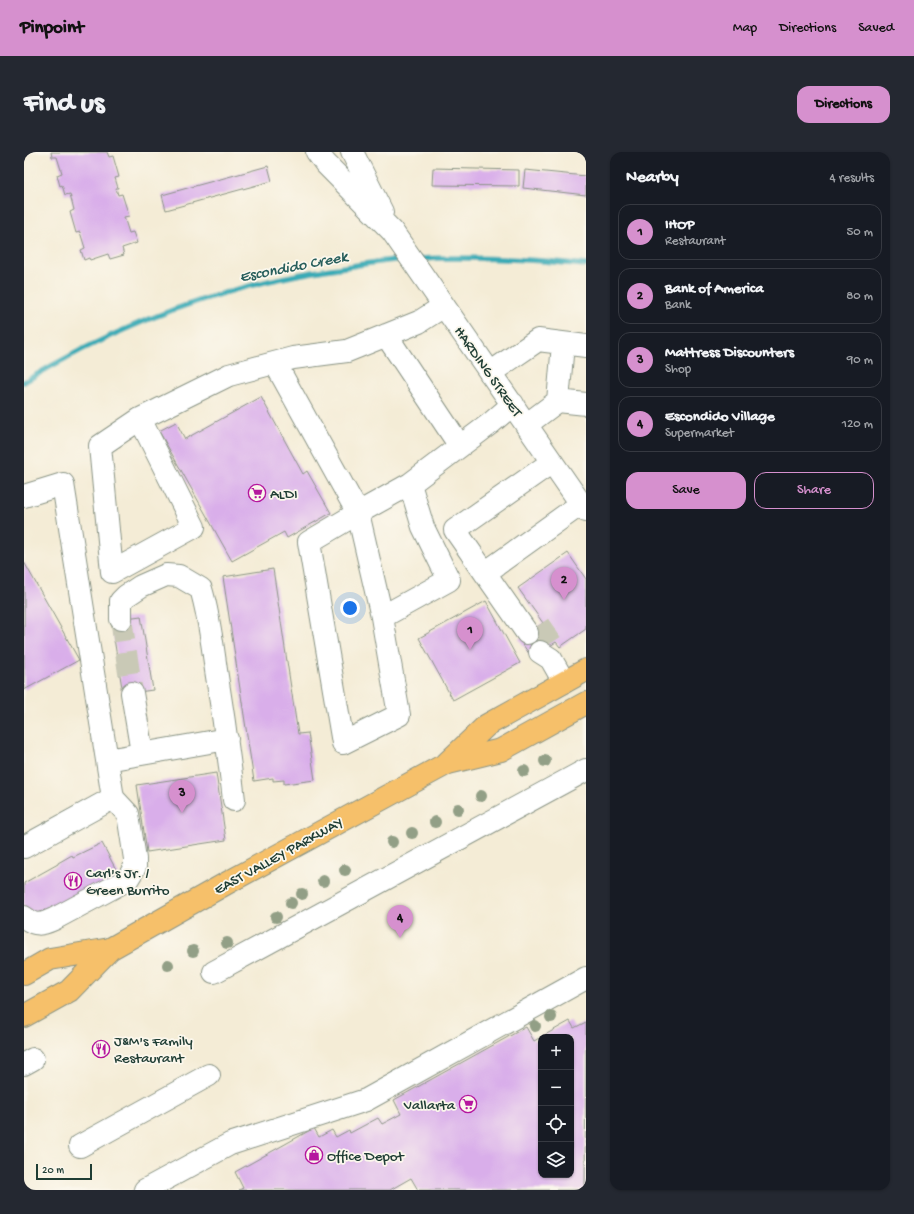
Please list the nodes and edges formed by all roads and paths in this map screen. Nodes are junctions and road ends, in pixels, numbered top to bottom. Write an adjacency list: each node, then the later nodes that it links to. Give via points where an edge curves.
1 (317, 152): 3 (street, HARDING STREET)
2 (352, 152): 3 (street, HARDING STREET)
3 (392, 231): 4 (street, HARDING STREET)
4 (441, 302): 5 (street, via 419,322); 9 (street, HARDING STREET)
5 (386, 335): 8 (street, via 347,351); 15 (street)
6 (563, 344): 7 (street); 9 (street, via 538,340); 10 (street)
7 (586, 346)
8 (275, 363): 13 (street, via 229,375); 20 (street)
9 (490, 373): 11 (street, HARDING STREET)
10 (558, 401): 12 (street); 14 (street)
11 (513, 404): 14 (street, HARDING STREET); 15 (street)
12 (586, 404)
13 (140, 419): 13 (street, via 100,446 112,572 194,527)
14 (526, 425): 16 (street, HARDING STREET)
15 (460, 446): 17 (street)
16 (552, 462): 19 (street, HARDING STREET); 21 (street, via 455,530)
17 (410, 484): 20 (street); 22 (street, via 423,528)
18 (24, 496): 34 (street, via 63,484)
19 (583, 508): 23 (street)
20 (358, 512): 24 (street); 24 (street, via 309,542 343,744 399,715)
21 (464, 543): 22 (street); 23 (street)
22 (438, 558): 24 (street, via 449,580)
23 (491, 568): 26 (street)
24 (382, 617)
25 (121, 619): 32 (street, via 121,601 126,596 166,575 179,576 200,589 214,652)
26 (533, 629)
27 (548, 652): 29 (street)
28 (586, 670): 29 (main road, EAST VALLEY PARKWAY)
29 (564, 682): 35 (main road, EAST VALLEY PARKWAY, via 487,725)
30 (132, 693): 33 (street)
31 (586, 703): 35 (main road, EAST VALLEY PARKWAY, via 501,750)
32 (227, 738): 33 (street); 38 (street)
33 (142, 754): 34 (street)
34 (107, 760): 37 (street)
35 (448, 763): 41 (main road, EAST VALLEY PARKWAY)
36 (586, 770): 42 (street)
37 (113, 798): 39 (street); 40 (street, via 128,814 135,867 127,880 43,924 32,923)
38 (234, 800)
39 (24, 847)
40 (24, 917)
41 (110, 949): 43 (main road, EAST VALLEY PARKWAY, via 50,959); 45 (main road, EAST VALLEY PARKWAY, via 69,991)
42 (214, 972)
43 (24, 974)
44 (586, 978): 48 (street, via 366,1100 230,1144)
45 (24, 1016)
46 (210, 1074): 47 (street)
47 (80, 1146)
48 (145, 1190)

